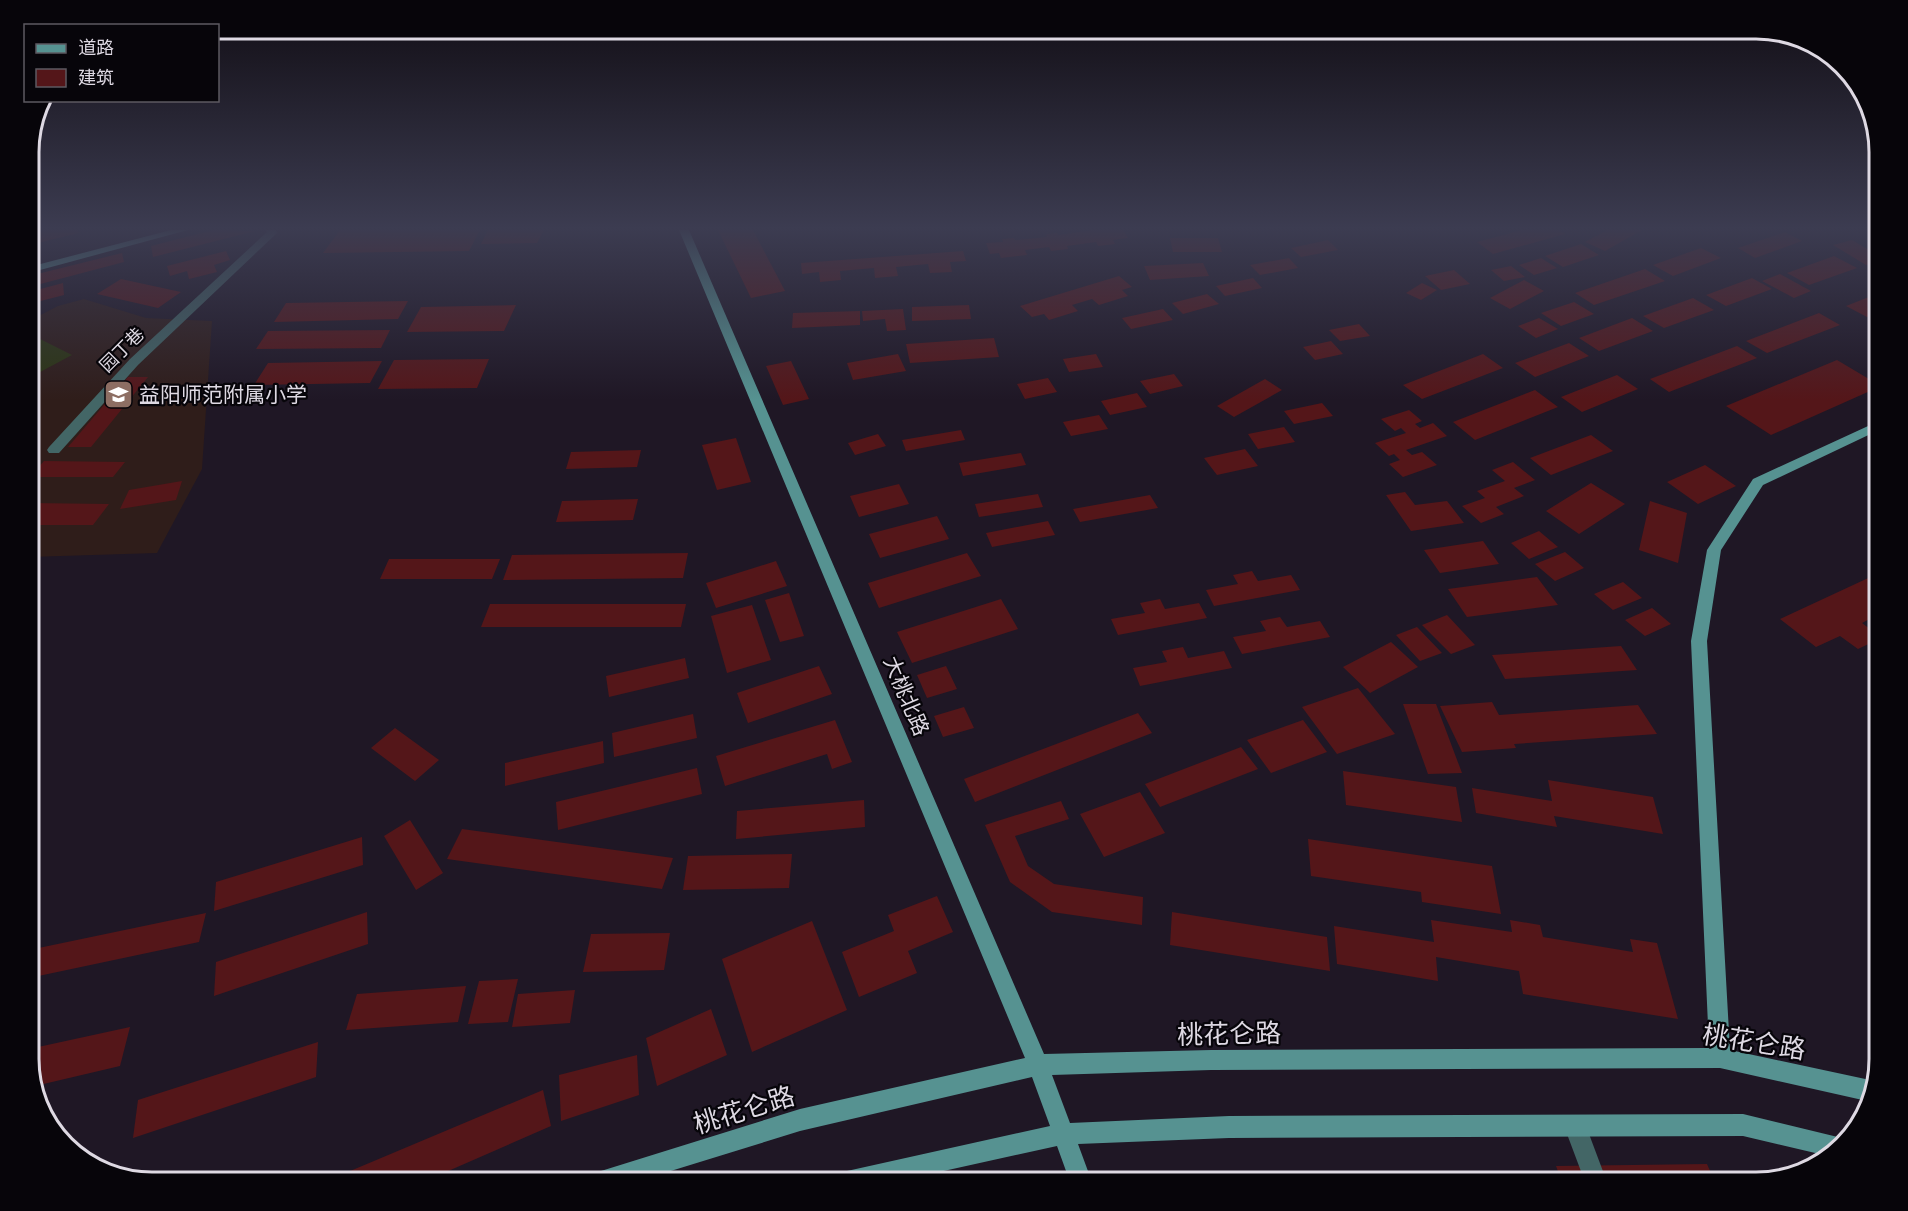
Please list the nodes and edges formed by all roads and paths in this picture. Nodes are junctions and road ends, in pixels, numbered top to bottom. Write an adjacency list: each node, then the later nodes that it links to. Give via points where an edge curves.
1 (215, 287): 4 (street, 园丁巷, via 135,362)
2 (708, 287): 6 (street, 大桃北路)
3 (1869, 430): 5 (street, via 1758,483 1714,550 1699,641)
4 (54, 450)
5 (1720, 1058): 6 (street, 桃花仑路, via 1212,1060); 7 (street, 桃花仑路)
6 (1038, 1065): 9 (street, 大桃北路); 11 (street, 桃花仑路, via 800,1120)
7 (1864, 1090)
8 (1575, 1125): 9 (street, via 1229,1127); 10 (street, via 1743,1125); 14 (street)
9 (1064, 1134): 12 (street); 13 (street, 大桃北路)
10 (1829, 1145)
11 (633, 1172)
12 (892, 1172)
13 (1077, 1172)
14 (1592, 1172)

